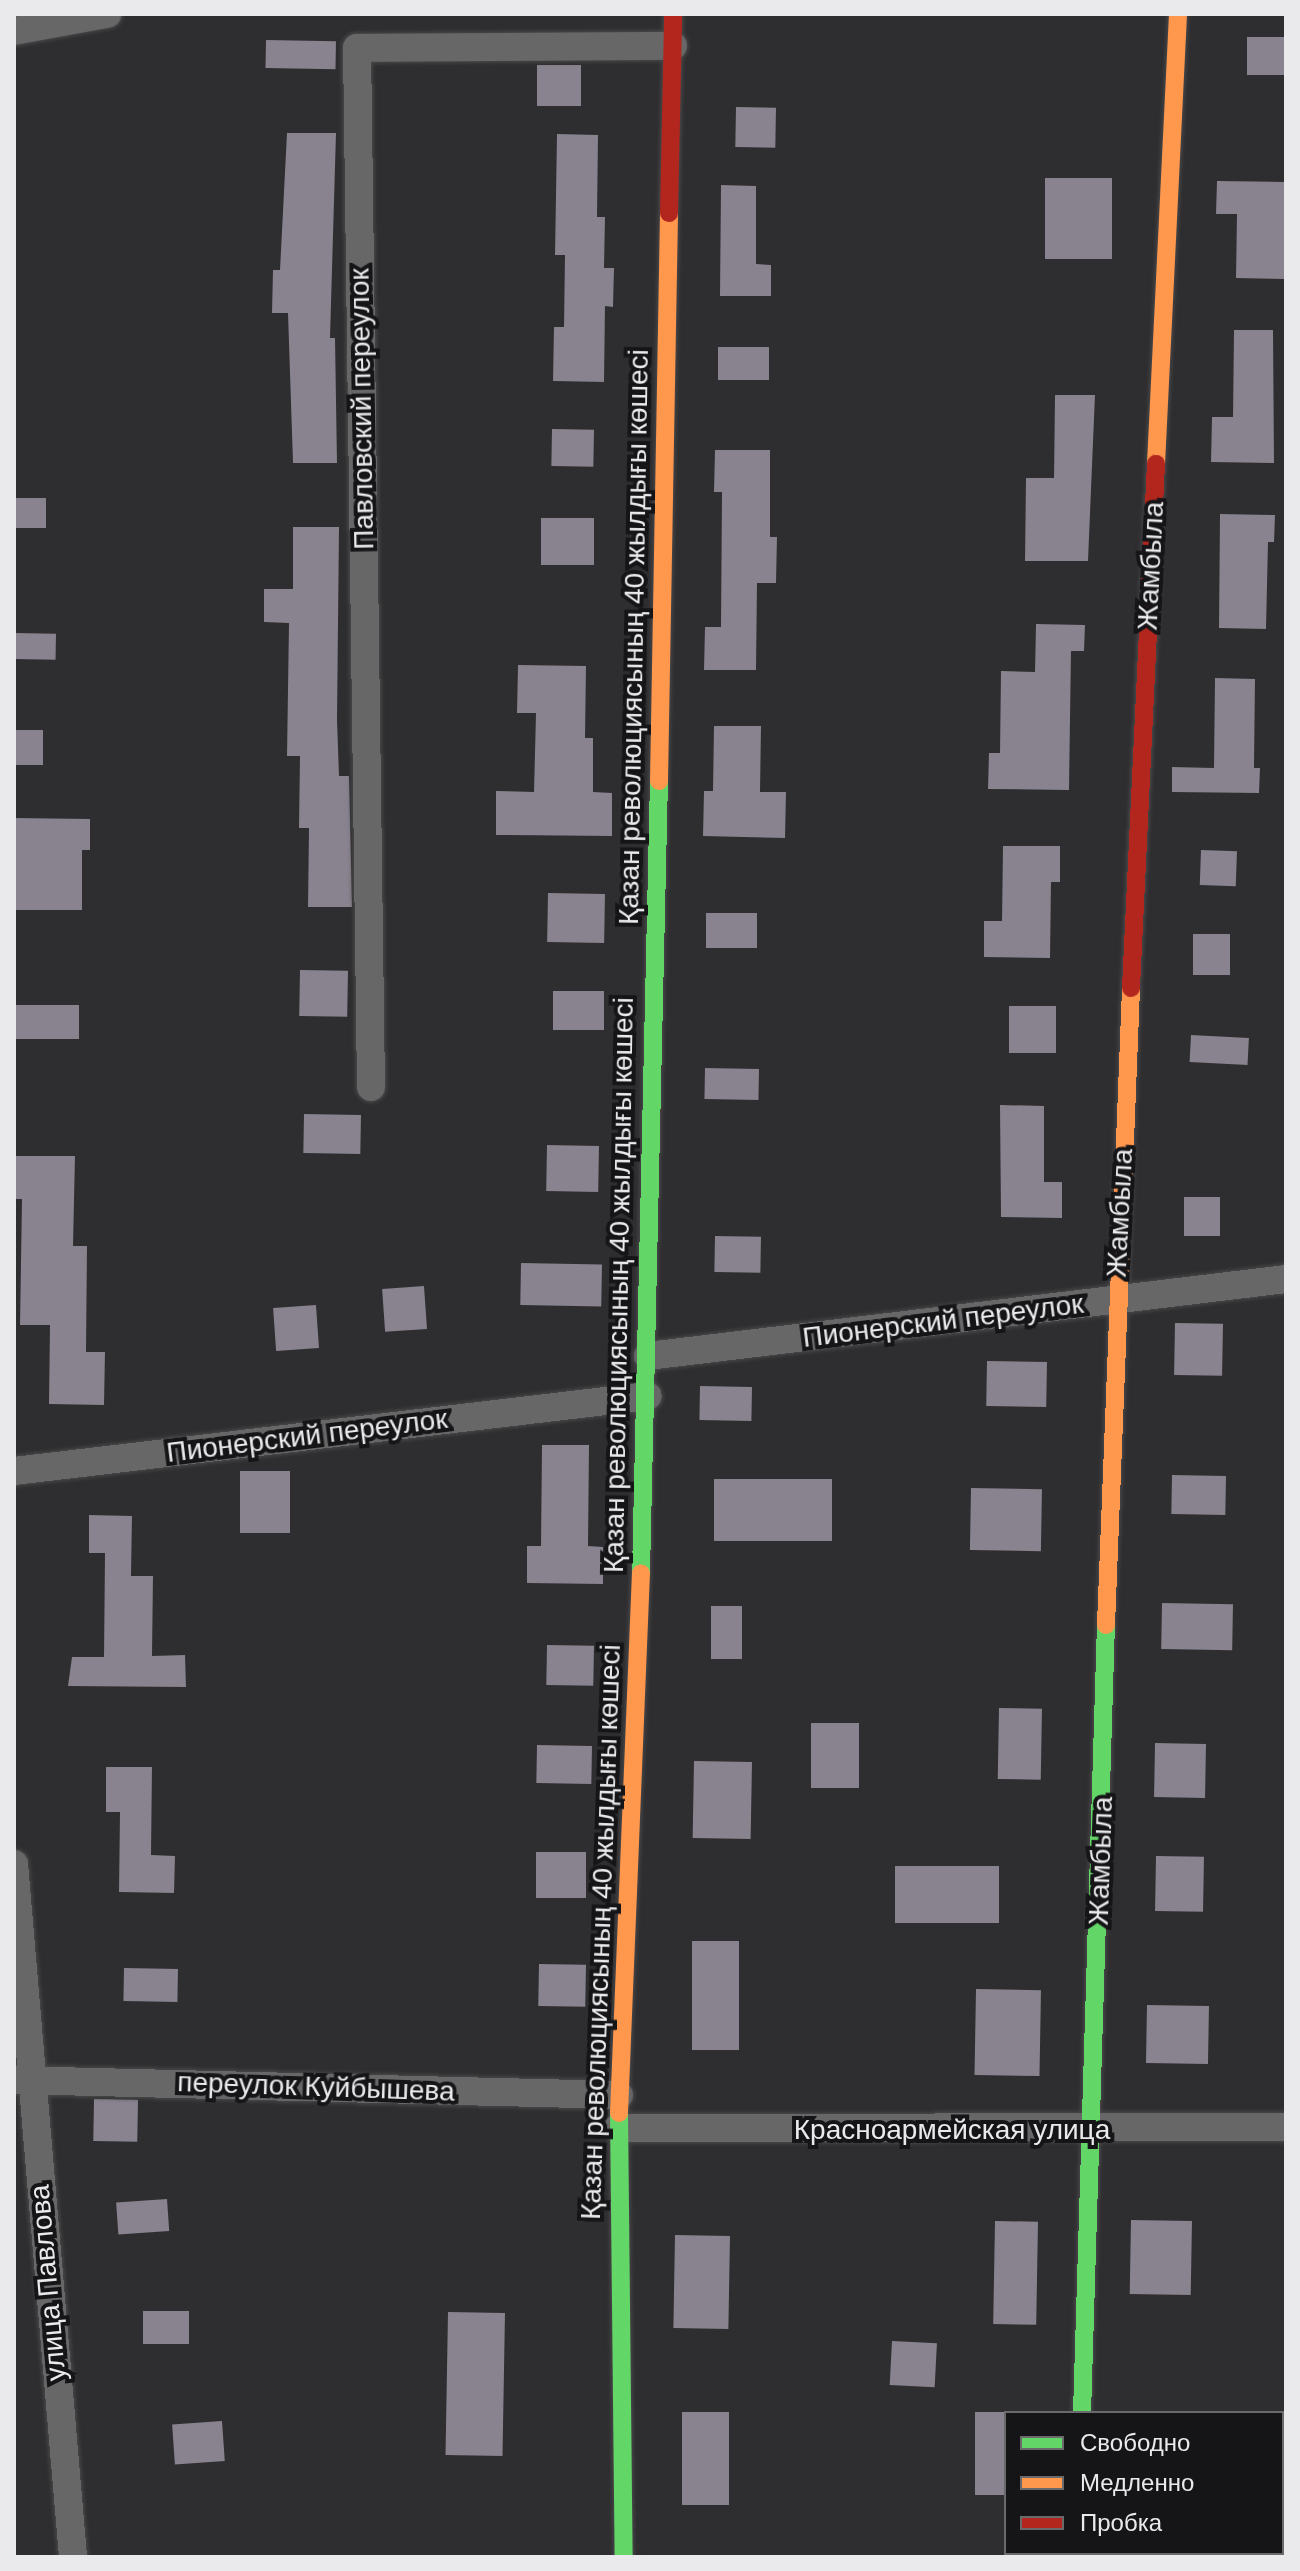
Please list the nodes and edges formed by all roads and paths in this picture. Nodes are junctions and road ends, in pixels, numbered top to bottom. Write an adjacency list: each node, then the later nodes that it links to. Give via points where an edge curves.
1 (107, 14): 4 (street)
2 (673, 14): 5 (street, Қазан революциясының 40 жылдығы көшесі)
3 (1178, 14): 8 (street, Жамбыла)
4 (14, 31)
5 (673, 46): 6 (street, Павловский переулок, via 357,48); 9 (street, Қазан революциясының 40 жылдығы көшесі)
6 (371, 1087)
7 (1286, 1279): 8 (street, Пионерский переулок)
8 (1116, 1300): 9 (street, Пионерский переулок); 17 (street, Жамбыла)
9 (648, 1356): 10 (street, Қазан революциясының 40 жылдығы көшесі)
10 (648, 1396): 11 (street, Пионерский переулок); 14 (street, Қазан революциясының 40 жылдығы көшесі)
11 (14, 1471)
12 (14, 1864): 13 (street, улица Павлова)
13 (21, 2080): 14 (street, переулок Куйбышева); 19 (street, улица Павлова)
14 (619, 2095): 16 (street, Қазан революциясының 40 жылдығы көшесі)
15 (1286, 2127): 17 (street, Красноармейская улица)
16 (618, 2128): 17 (street, Красноармейская улица); 20 (street, Қазан революциясының 40 жылдығы көшесі)
17 (1093, 2131): 18 (street, Жамбыла)
18 (1082, 2411)
19 (73, 2557)
20 (624, 2557)

